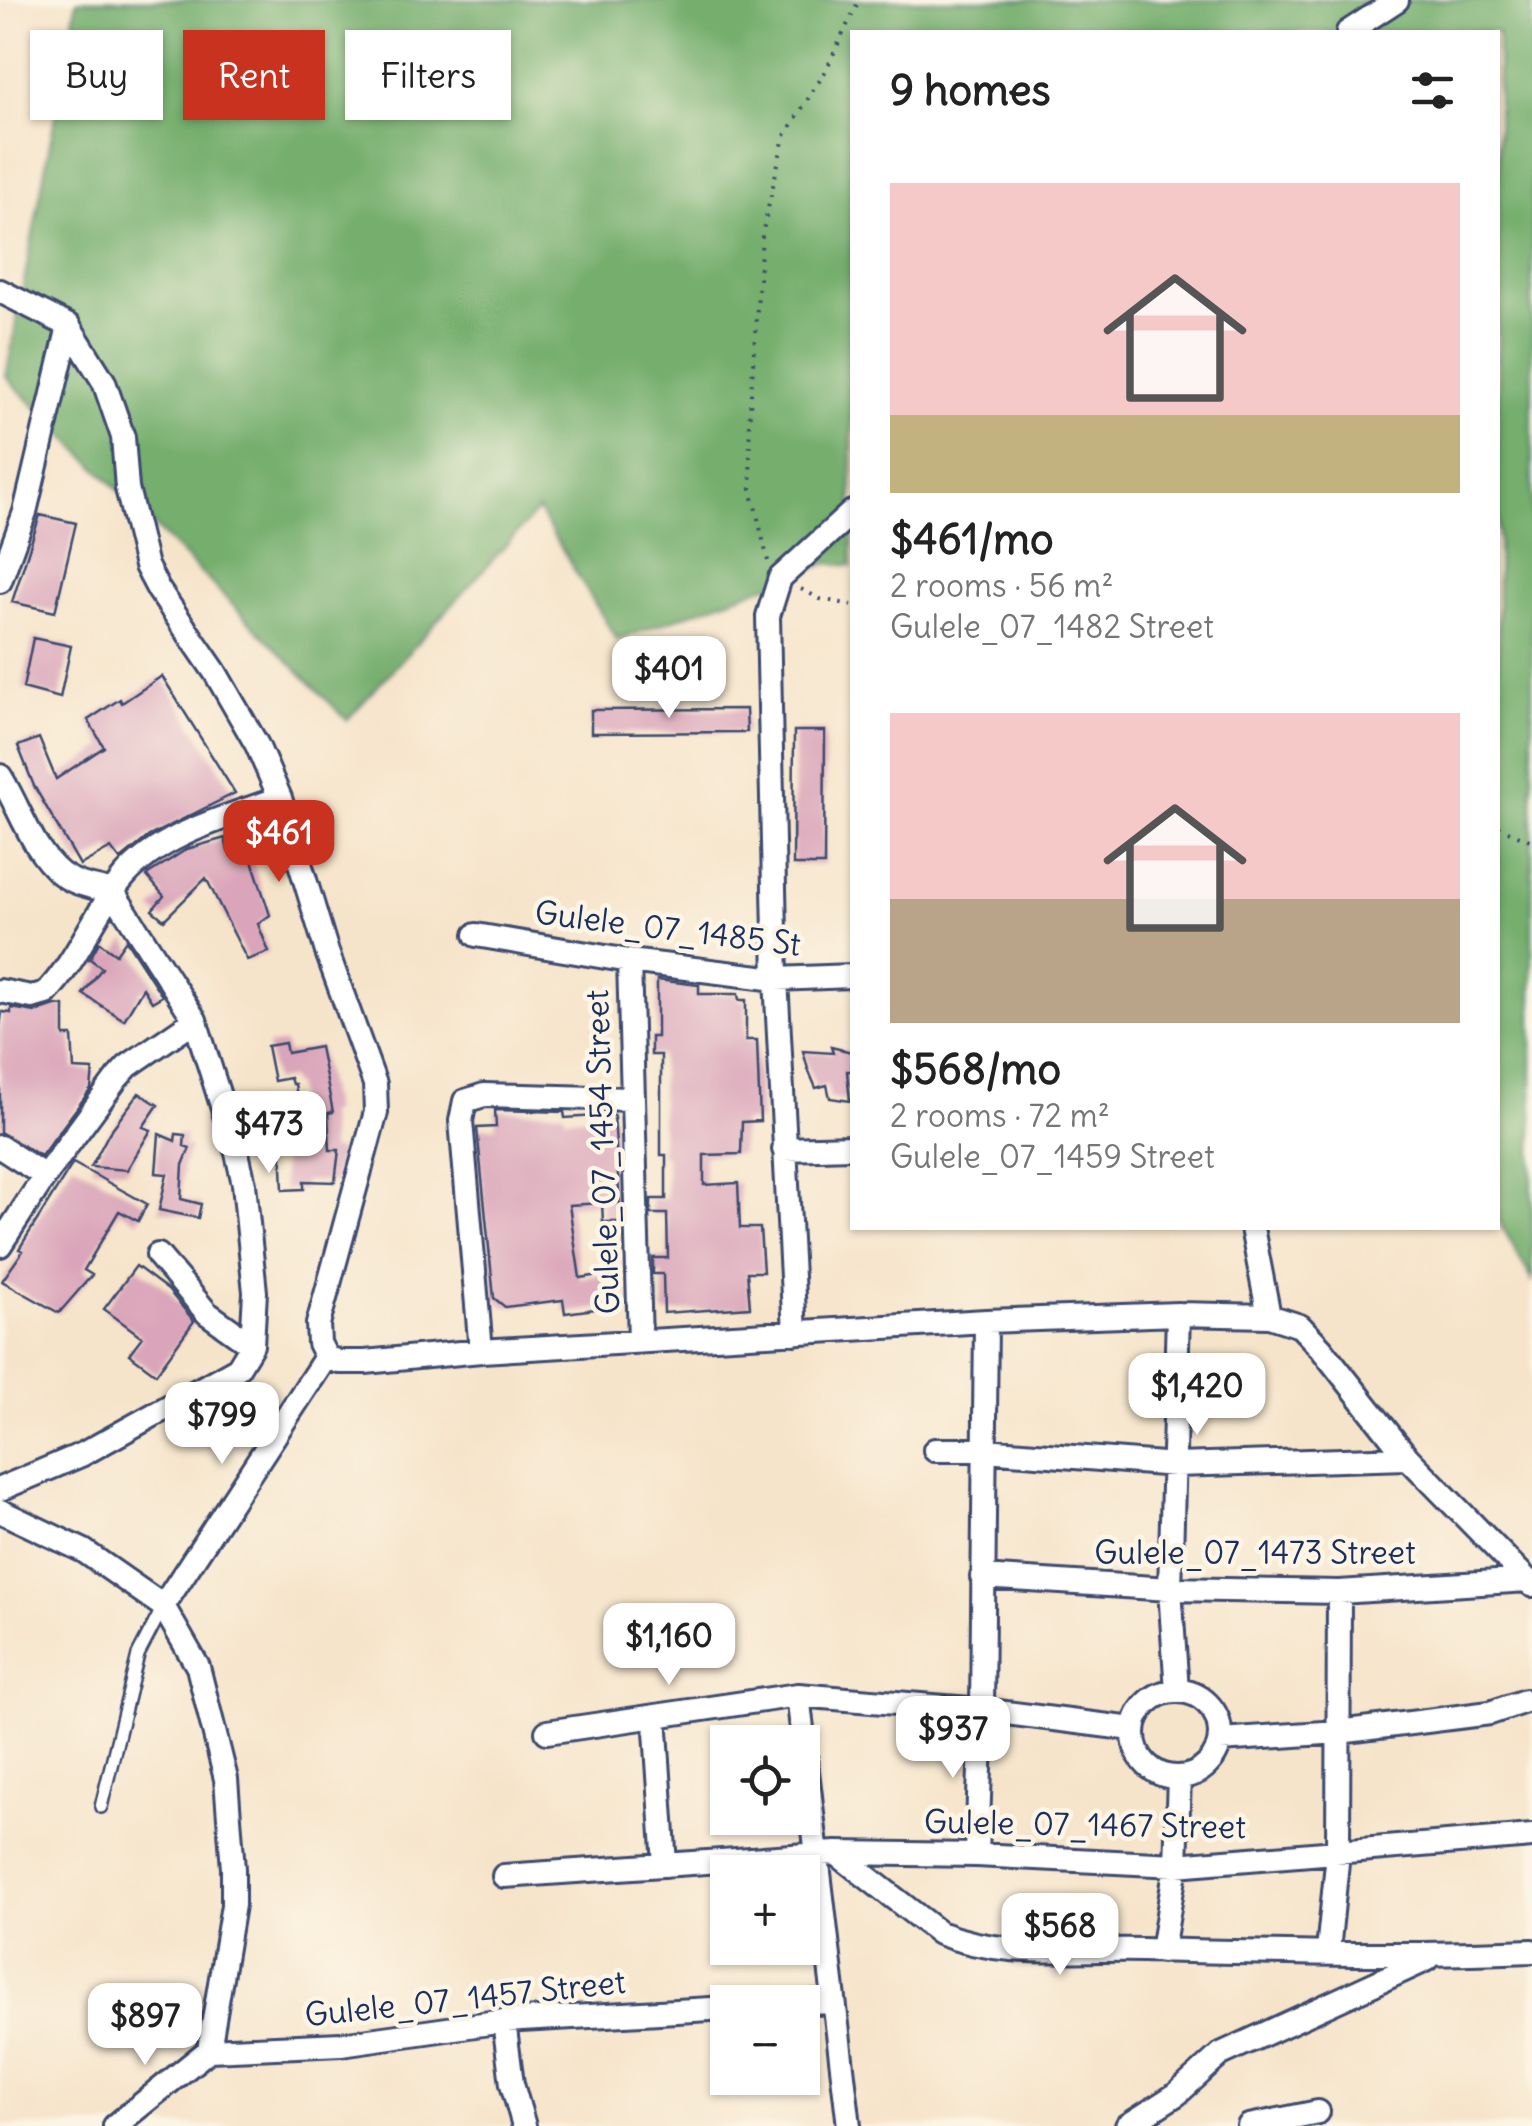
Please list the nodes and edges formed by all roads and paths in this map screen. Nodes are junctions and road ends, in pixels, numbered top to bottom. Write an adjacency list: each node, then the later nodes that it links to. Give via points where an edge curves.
1 (860, 0): 7 (path, via 784,137 762,234 750,489 768,561)
2 (1397, 0): 3 (street)
3 (1351, 30)
4 (0, 292): 5 (street)
5 (69, 326): 8 (street, via 25,512); 11 (street, via 115,407 146,566 215,672)
6 (850, 514): 7 (street)
7 (780, 578): 9 (path); 18 (street, via 768,616)
8 (0, 581)
9 (850, 606)
10 (0, 776): 14 (street, via 60,872)
11 (280, 798): 14 (street, via 196,828 148,856); 36 (street, via 375,1084 376,1112 318,1324)
12 (1500, 827): 13 (path)
13 (1532, 841)
14 (113, 892): 19 (street, via 46,993); 20 (street)
15 (476, 935): 16 (street, Gulele_07_1485 St)
16 (629, 961): 18 (street, Gulele_07_1485 St); 21 (street, Gulele_07_1454 Street)
17 (850, 976): 18 (street, Gulele_07_1485 St)
18 (776, 979): 24 (street)
19 (0, 992)
20 (195, 1020): 25 (street, via 128,1066); 34 (street, via 244,1184 255,1292)
21 (631, 1099): 33 (street, Gulele_07_1454 Street); 35 (street, via 466,1100 461,1122)
22 (0, 1147): 25 (street)
23 (850, 1147): 24 (street)
24 (784, 1149): 32 (street)
25 (45, 1176): 27 (street)
26 (1252, 1230): 30 (street)
27 (0, 1246)
28 (158, 1255): 34 (street, via 207,1313)
29 (1178, 1314): 30 (street); 31 (street); 40 (street)
30 (1269, 1316): 39 (street, via 1300,1326)
31 (986, 1321): 32 (street); 38 (street)
32 (795, 1332): 33 (street)
33 (640, 1340): 35 (street)
34 (252, 1345): 41 (street, via 238,1368 210,1384 82,1454)
35 (482, 1351): 36 (street, via 364,1362)
36 (326, 1357): 47 (street)
37 (935, 1450): 38 (street)
38 (984, 1450): 40 (street); 43 (street)
39 (1408, 1458): 40 (street); 44 (street)
40 (1175, 1465): 45 (street)
41 (0, 1489)
42 (0, 1511): 47 (street, via 84,1551)
43 (982, 1577): 45 (street, Gulele_07_1473 Street); 51 (street)
44 (1530, 1582): 46 (street, Gulele_07_1473 Street)
45 (1170, 1590): 46 (street, Gulele_07_1473 Street); 48 (street)
46 (1339, 1592): 55 (street)
47 (163, 1606): 58 (lane, via 138,1655); 74 (street, via 198,1667 226,1779 232,1905)
48 (1177, 1691): 53 (street, via 1144,1705); 56 (street, via 1207,1702)
49 (798, 1695): 51 (street); 52 (street); 61 (street)
50 (1524, 1701): 55 (street, via 1490,1713)
51 (982, 1710): 53 (street); 62 (street)
52 (655, 1716): 54 (street); 64 (street)
53 (1133, 1730): 57 (street, via 1140,1758 1164,1776)
54 (548, 1732)
55 (1339, 1732): 56 (street); 60 (street)
56 (1220, 1740): 57 (street, via 1206,1766)
57 (1179, 1777): 63 (street)
58 (101, 1807)
59 (1532, 1836): 60 (street, Gulele_07_1467 Street)
60 (1338, 1853): 63 (street, Gulele_07_1467 Street); 67 (street)
61 (826, 1854): 62 (street, Gulele_07_1467 Street); 64 (street, Gulele_07_1467 Street); 66 (street, via 958,1940 1036,1952); 71 (street)
62 (977, 1855): 63 (street, Gulele_07_1467 Street)
63 (1176, 1864): 66 (street)
64 (665, 1866): 65 (street, Gulele_07_1467 Street)
65 (504, 1876)
66 (1162, 1951): 67 (street)
67 (1328, 1951): 69 (street)
68 (1532, 1951): 69 (street)
69 (1435, 1956): 79 (street, via 1221,2054)
70 (820, 2002): 71 (street)
71 (833, 2002): 78 (street)
72 (710, 2009): 73 (street, Gulele_07_1457 Street)
73 (504, 2021): 74 (street, Gulele_07_1457 Street, via 341,2044); 77 (street)
74 (209, 2050): 76 (street)
75 (1318, 2112): 80 (street)
76 (115, 2126)
77 (524, 2126)
78 (848, 2126)
79 (1126, 2126)
80 (1249, 2126)

